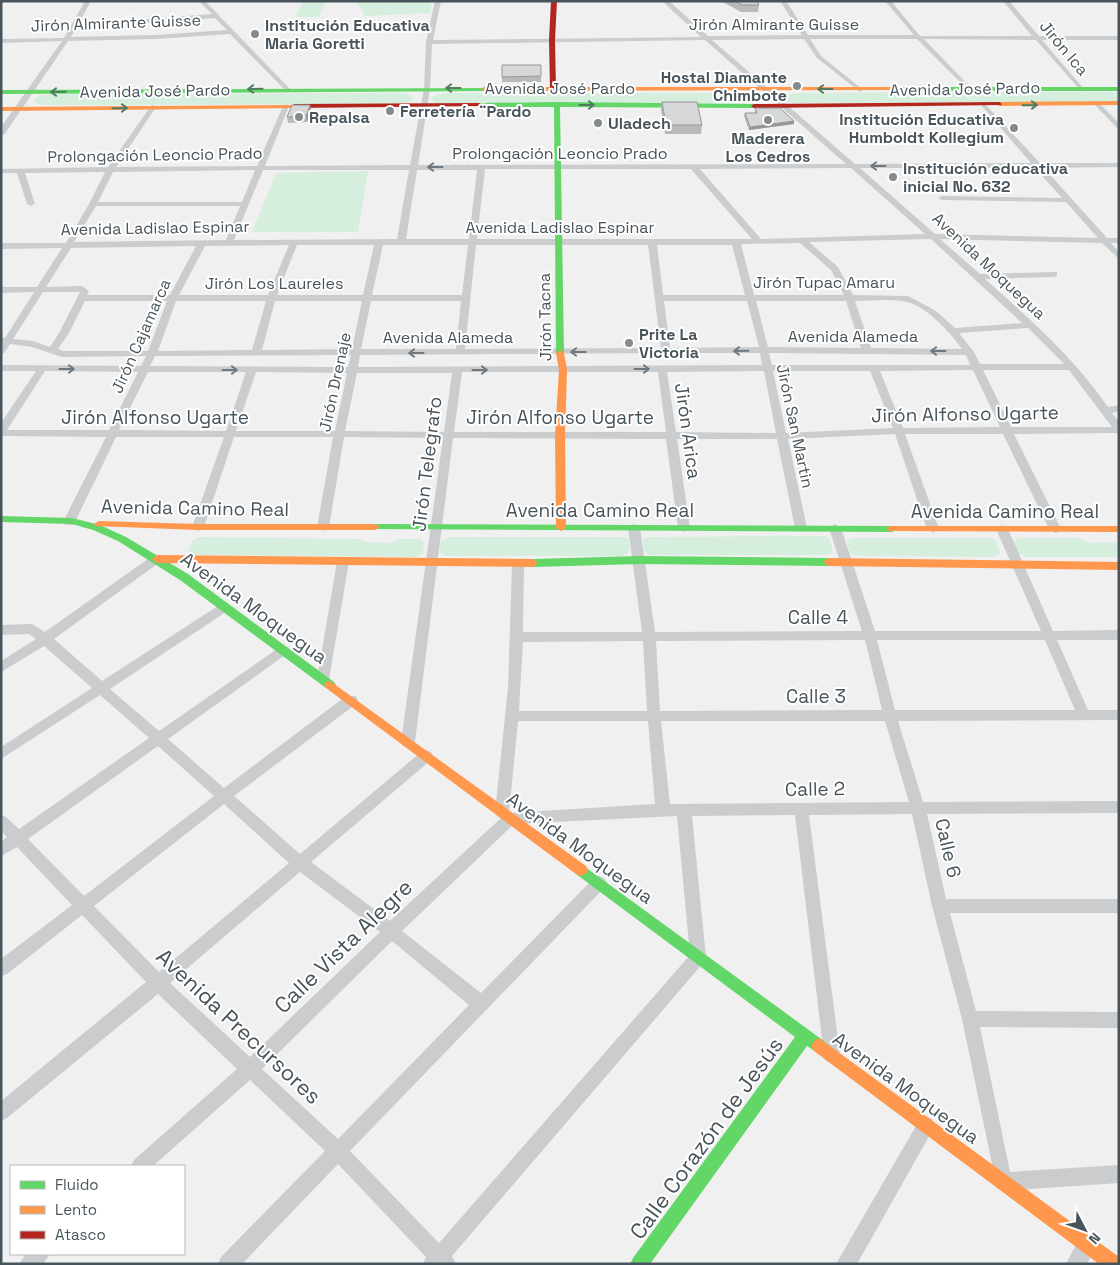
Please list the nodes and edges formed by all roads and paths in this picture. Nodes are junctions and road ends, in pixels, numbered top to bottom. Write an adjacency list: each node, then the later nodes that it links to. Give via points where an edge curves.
1 (88, 1): 17 (street)
2 (202, 1): 9 (street)
3 (438, 1): 20 (street)
4 (554, 1): 18 (main road)
5 (665, 1): 13 (street, Avenida Moquegua)
6 (783, 1): 12 (street)
7 (888, 1): 14 (street)
8 (1006, 1): 15 (street, Jirón Ica)
9 (215, 16): 10 (street); 11 (street)
10 (134, 22)
11 (232, 32): 17 (street, Jirón Almirante Guisse); 22 (street)
12 (807, 37): 13 (street, Jirón Almirante Guisse); 14 (street, Jirón Almirante Guisse); 26 (street, via 819,57)
13 (704, 38): 18 (street, Jirón Almirante Guisse); 24 (street, Avenida Moquegua)
14 (919, 38): 15 (street, Jirón Almirante Guisse); 27 (street)
15 (1038, 38): 16 (street, Jirón Almirante Guisse); 28 (street, Jirón Ica)
16 (1119, 38)
17 (66, 40): 19 (street, Jirón Almirante Guisse); 30 (street)
18 (552, 40): 20 (street, Jirón Almirante Guisse); 21 (main road)
19 (1, 41)
20 (429, 42): 23 (street)
21 (553, 88): 23 (main road, Avenida José Pardo, one-way to 23); 24 (main road, Avenida José Pardo)
22 (287, 89): 23 (main road, Avenida José Pardo); 30 (main road, Avenida José Pardo, one-way to 30)
23 (427, 89): 34 (street)
24 (765, 89): 26 (main road, Avenida José Pardo, one-way to 24); 37 (street, Avenida Moquegua)
25 (1119, 89): 28 (main road, Avenida José Pardo)
26 (860, 90): 27 (main road, Avenida José Pardo)
27 (970, 90): 28 (main road, Avenida José Pardo)
28 (1082, 90)
29 (1, 92): 30 (main road, Avenida José Pardo)
30 (28, 92): 40 (street)
31 (1119, 103): 33 (main road, Avenida José Pardo)
32 (557, 104): 34 (main road, Avenida José Pardo); 37 (main road, Avenida José Pardo, one-way to 37); 47 (main road, Jirón Tacna)
33 (1097, 104): 35 (main road, Avenida José Pardo, one-way to 33); 41 (street)
34 (424, 105): 36 (main road, Avenida José Pardo); 50 (street)
35 (984, 105): 37 (main road, Avenida José Pardo); 45 (street)
36 (286, 106): 38 (main road, Avenida José Pardo); 49 (street)
37 (784, 106): 44 (street, Avenida Moquegua)
38 (153, 107): 40 (main road, Avenida José Pardo, one-way to 38); 52 (street)
39 (1, 109): 40 (main road, Avenida José Pardo)
40 (16, 109): 42 (street)
41 (1119, 128)
42 (1, 133)
43 (1119, 165): 45 (street, Prolongación Leoncio Prado)
44 (853, 166): 45 (street, Prolongación Leoncio Prado, one-way to 44); 48 (street, Prolongación Leoncio Prado); 59 (street, Avenida Moquegua)
45 (1038, 166): 55 (street)
46 (481, 167): 47 (street, Prolongación Leoncio Prado); 50 (street, Prolongación Leoncio Prado, one-way to 50); 67 (street)
47 (560, 167): 48 (street, Prolongación Leoncio Prado); 68 (main road, Jirón Tacna)
48 (694, 167): 71 (street)
49 (262, 168): 50 (street, Prolongación Leoncio Prado); 52 (street, Prolongación Leoncio Prado); 58 (street)
50 (414, 168): 66 (street)
51 (20, 170): 52 (street, Prolongación Leoncio Prado); 53 (street, Prolongación Leoncio Prado); 56 (street)
52 (110, 170): 57 (street)
53 (1, 171)
54 (942, 198): 55 (street)
55 (1068, 200): 60 (street)
56 (31, 204)
57 (93, 204): 58 (street); 73 (street)
58 (244, 204): 63 (street)
59 (933, 236): 60 (street, Avenida Ladislao Espinar); 62 (street, Avenida Ladislao Espinar); 77 (street, Avenida Moquegua)
60 (1104, 240): 61 (street, Avenida Ladislao Espinar); 75 (street)
61 (1119, 240)
62 (803, 241): 71 (street, Avenida Ladislao Espinar); 81 (street, via 832,265)
63 (229, 242): 64 (street, Avenida Ladislao Espinar); 72 (street, Avenida Ladislao Espinar)
64 (294, 242): 65 (street, Avenida Ladislao Espinar); 83 (street)
65 (379, 242): 66 (street, Avenida Ladislao Espinar); 87 (street, Jirón Drenaje)
66 (400, 242): 67 (street, Avenida Ladislao Espinar)
67 (474, 242): 68 (street, Avenida Ladislao Espinar); 84 (street)
68 (560, 242): 69 (street, Avenida Ladislao Espinar); 97 (main road, Jirón Tacna)
69 (652, 242): 70 (street, Avenida Ladislao Espinar); 85 (street)
70 (736, 242): 71 (street, Avenida Ladislao Espinar); 86 (street, Jirón San Martin)
71 (759, 242)
72 (202, 243): 73 (street, Avenida Ladislao Espinar); 82 (street, Jirón Cajamarca)
73 (69, 244): 74 (street, Avenida Ladislao Espinar); 78 (street)
74 (1, 246)
75 (1119, 257)
76 (1054, 274): 77 (street)
77 (977, 277): 88 (street, Avenida Moquegua)
78 (40, 289): 79 (street, Jirón Los Laureles); 80 (street, Jirón Los Laureles); 90 (street)
79 (1, 290)
80 (82, 294): 82 (street, Jirón Los Laureles); 93 (street)
81 (850, 297): 86 (street, Jirón Tupac Amaru); 89 (street, Jirón Tupac Amaru, via 905,298 919,303); 94 (street)
82 (173, 298): 83 (street, Jirón Los Laureles); 100 (street, Jirón Cajamarca)
83 (271, 298): 87 (street, Jirón Los Laureles); 95 (street)
84 (466, 298): 87 (street, Jirón Los Laureles); 96 (street)
85 (658, 298): 86 (street, Jirón Tupac Amaru); 98 (street)
86 (750, 298): 91 (street, Jirón San Martin)
87 (369, 299): 101 (street, Jirón Drenaje)
88 (1029, 325): 89 (street); 103 (street, Avenida Moquegua)
89 (954, 331): 99 (street, Jirón Tupac Amaru)
90 (4, 340): 92 (street); 93 (street, Avenida Alameda, via 33,344)
91 (764, 350): 94 (street, Avenida Alameda); 98 (street, Avenida Alameda, one-way to 98); 105 (street, Jirón San Martin)
92 (1, 351)
93 (52, 351): 100 (street, Avenida Alameda, via 62,354)
94 (867, 351): 99 (street, Avenida Alameda, one-way to 94)
95 (256, 352): 100 (street, Avenida Alameda); 101 (street, Avenida Alameda)
96 (460, 352): 97 (street, Avenida Alameda); 101 (street, Avenida Alameda, one-way to 101)
97 (560, 352): 98 (street, Avenida Alameda, one-way to 97); 113 (main road, Jirón Tacna)
98 (666, 352)
99 (969, 352): 102 (street)
100 (152, 353): 109 (street, Jirón Cajamarca)
101 (356, 353): 111 (street, Jirón Drenaje)
102 (977, 367): 103 (street, Avenida Alameda); 106 (street, Avenida Alameda); 116 (street)
103 (1072, 367): 115 (street, Avenida Moquegua)
104 (1, 368): 107 (street, Avenida Alameda)
105 (767, 368): 106 (street, Avenida Alameda); 108 (street, Avenida Alameda); 126 (street, Jirón San Martin)
106 (874, 368): 118 (street)
107 (42, 369): 109 (street, Avenida Alameda, one-way to 109); 119 (street)
108 (662, 369): 113 (street, Avenida Alameda, one-way to 108); 125 (street, Jirón Arica)
109 (143, 370): 110 (street, Avenida Alameda, one-way to 110); 120 (street, Jirón Cajamarca)
110 (252, 370): 111 (street, Avenida Alameda); 121 (street)
111 (354, 370): 112 (street, Avenida Alameda); 122 (street, Jirón Drenaje)
112 (457, 370): 113 (street, Avenida Alameda, one-way to 113); 123 (street, Jirón Telegrafo)
113 (563, 370): 124 (main road, Jirón Tacna)
114 (1119, 408): 115 (street)
115 (1106, 411): 117 (street, Avenida Moquegua)
116 (1008, 430): 117 (street, Jirón Alfonso Ugarte); 118 (street, Jirón Alfonso Ugarte); 140 (street)
117 (1119, 430)
118 (899, 431): 126 (street, Jirón Alfonso Ugarte); 138 (street)
119 (1, 432): 120 (street, Jirón Alfonso Ugarte)
120 (112, 434): 121 (street, Jirón Alfonso Ugarte); 128 (street, Jirón Cajamarca)
121 (230, 435): 122 (street, Jirón Alfonso Ugarte); 130 (street)
122 (339, 435): 123 (street, Jirón Alfonso Ugarte); 131 (street, Jirón Drenaje)
123 (448, 435): 124 (street, Jirón Alfonso Ugarte); 132 (street, Jirón Telegrafo)
124 (560, 435): 125 (street, Jirón Alfonso Ugarte); 133 (main road, Jirón Tacna)
125 (670, 435): 126 (street, Jirón Alfonso Ugarte); 135 (street, Jirón Arica)
126 (782, 436): 136 (street, Jirón San Martin)
127 (1, 519): 128 (main road, Avenida Moquegua)
128 (69, 522): 129 (main road, Avenida Moquegua)
129 (81, 523): 130 (main road, Avenida Camino Real); 142 (main road, Avenida Moquegua, via 124,538)
130 (198, 527): 131 (main road, Avenida Camino Real)
131 (323, 527): 132 (main road, Avenida Camino Real)
132 (438, 528): 133 (main road, Avenida Camino Real); 145 (street, Jirón Telegrafo)
133 (561, 528): 134 (main road, Avenida Camino Real)
134 (634, 528): 135 (main road, Avenida Camino Real); 143 (street)
135 (684, 528): 136 (main road, Avenida Camino Real)
136 (801, 528): 137 (main road, Avenida Camino Real)
137 (835, 528): 138 (main road, Avenida Camino Real); 146 (street, Calle 6)
138 (933, 529): 139 (main road, Avenida Camino Real)
139 (1002, 529): 140 (main road, Avenida Camino Real); 148 (street)
140 (1055, 529): 141 (main road, Avenida Camino Real)
141 (1119, 529)
142 (156, 559): 144 (main road); 150 (main road, Avenida Moquegua); 157 (street)
143 (639, 560): 146 (main road); 147 (main road); 156 (street)
144 (343, 562): 145 (main road); 160 (street)
145 (430, 562): 147 (main road); 169 (street, Jirón Telegrafo)
146 (844, 563): 148 (main road); 154 (street, Calle 6)
147 (518, 564): 155 (street)
148 (1019, 565): 149 (main road); 152 (street)
149 (1119, 566)
150 (225, 607): 158 (main road, Avenida Moquegua); 161 (street)
151 (1, 630): 157 (street, via 32,629)
152 (1048, 635): 153 (street, Calle 4); 154 (street, Calle 4); 165 (street)
153 (1119, 635)
154 (870, 636): 156 (street, Calle 4); 164 (street, Calle 6)
155 (518, 637): 156 (street, Calle 4); 167 (street)
156 (649, 637): 163 (street)
157 (45, 639): 159 (street); 161 (street)
158 (284, 650): 160 (main road, Avenida Moquegua); 168 (street)
159 (1, 667)
160 (323, 679): 162 (main road, Avenida Moquegua)
161 (100, 688): 168 (street); 170 (street)
162 (351, 700): 169 (main road, Avenida Moquegua); 172 (street)
163 (654, 715): 164 (street, Calle 3); 167 (street, Calle 3); 176 (street)
164 (890, 715): 165 (street, Calle 3); 174 (street, Calle 6)
165 (1084, 715): 166 (street, Calle 3)
166 (1119, 715)
167 (512, 716): 178 (street)
168 (159, 738): 172 (street); 180 (street)
169 (408, 742): 171 (main road, Avenida Moquegua)
170 (1, 754)
171 (426, 756): 178 (main road, Avenida Moquegua); 182 (street)
172 (224, 796): 182 (street); 184 (street)
173 (1119, 806): 174 (street, Calle 2)
174 (918, 808): 175 (street, Calle 2); 185 (street, Calle 6)
175 (801, 809): 177 (street, Calle 2); 195 (street)
176 (663, 810): 177 (street, Calle 2); 178 (street, Calle 2)
177 (684, 810): 188 (street)
178 (507, 815): 183 (main road, Avenida Moquegua); 187 (street, Calle Vista Alegre)
179 (1, 821): 180 (street, Avenida Precursores)
180 (17, 839): 181 (street); 184 (street, Avenida Precursores)
181 (1, 850)
182 (299, 862): 187 (street); 190 (street)
183 (599, 884): 188 (main road, Avenida Moquegua); 191 (street)
184 (85, 906): 189 (street); 190 (street, Avenida Precursores)
185 (940, 906): 186 (street); 192 (street, Calle 6)
186 (1119, 906)
187 (391, 931): 191 (street); 196 (street, Calle Vista Alegre)
188 (698, 957): 194 (main road, Avenida Moquegua); 205 (street)
189 (1, 969)
190 (158, 983): 196 (street, Avenida Precursores); 197 (street)
191 (481, 1004): 199 (street)
192 (970, 1019): 193 (street); 202 (street, Calle 6)
193 (1119, 1020)
194 (805, 1036): 195 (main road, Avenida Moquegua); 208 (main road, Calle Corazón de Jesús)
195 (832, 1055): 198 (main road, Avenida Moquegua)
196 (251, 1068): 199 (street, Avenida Precursores); 200 (street, Calle Vista Alegre)
197 (1, 1112)
198 (926, 1125): 202 (main road, Avenida Moquegua); 209 (street)
199 (339, 1152): 205 (street, Avenida Precursores); 207 (street)
200 (141, 1165)
201 (1119, 1174): 202 (street)
202 (1003, 1182): 203 (main road, Avenida Moquegua)
203 (1087, 1244): 210 (street); 211 (main road, Avenida Moquegua)
204 (39, 1255): 206 (street)
205 (440, 1261)
206 (29, 1264)
207 (228, 1264)
208 (639, 1264)
209 (846, 1264)
210 (1076, 1264)
211 (1114, 1264)

